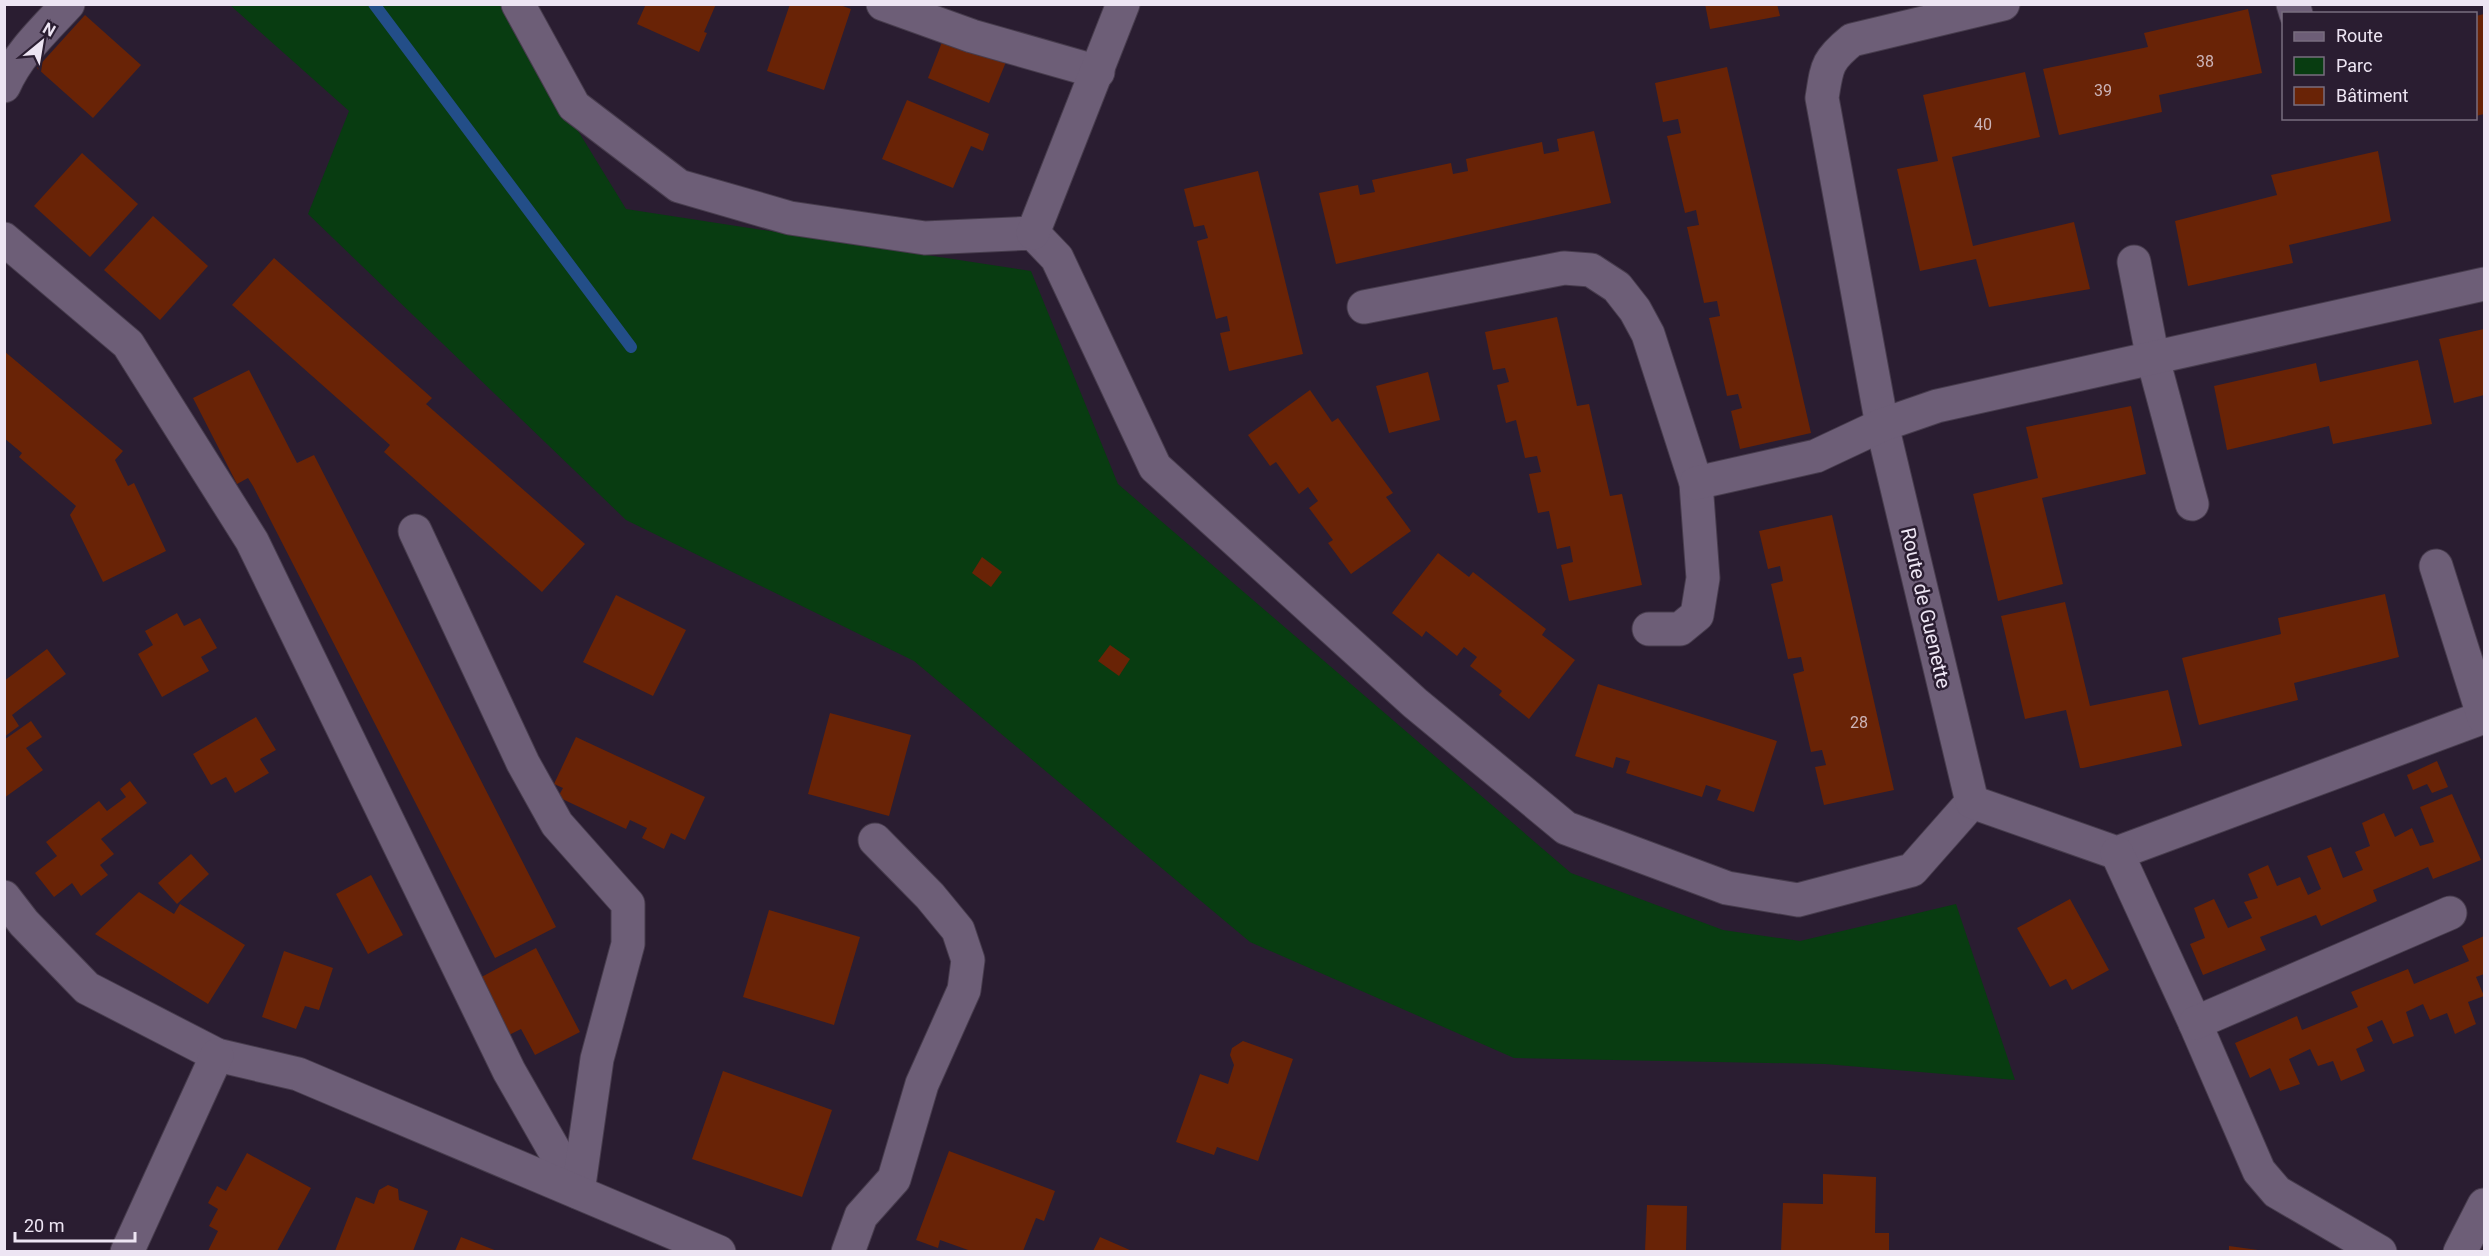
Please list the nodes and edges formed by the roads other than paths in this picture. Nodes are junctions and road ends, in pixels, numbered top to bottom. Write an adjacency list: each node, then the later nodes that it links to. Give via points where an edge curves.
1 (68, 4): 7 (street, via 32,42 11,69)
2 (518, 4): 8 (street, via 574,106 679,186 790,218 925,238)
3 (883, 4): 6 (street, via 972,36)
4 (1123, 4): 6 (street)
5 (2003, 4): 14 (street, Route de Guenette, via 1852,40 1833,55 1825,76 1822,98)
6 (1098, 72): 8 (street)
7 (4, 86)
8 (1033, 233): 21 (street, via 1057,258 1155,467 1415,703 1566,828 1727,888 1798,900 1912,870)
9 (4, 239): 28 (street, via 128,344 252,541 509,1071)
10 (2134, 262): 13 (street)
11 (2484, 284): 13 (street)
12 (1364, 307): 15 (street, via 1564,268 1592,270 1617,287 1648,334)
13 (2153, 359): 14 (street, via 1937,406); 16 (street)
14 (1882, 425): 15 (street, via 1816,456); 21 (street, Route de Guenette)
15 (1696, 483): 19 (street, via 1703,578 1696,615 1680,628)
16 (2192, 504)
17 (415, 531): 28 (street, via 523,763 557,824 628,904 628,944 597,1059)
18 (2436, 566): 20 (street)
19 (1649, 629)
20 (2484, 718): 23 (street)
21 (1971, 802): 23 (street)
22 (875, 840): 32 (street, via 958,930 968,960 964,990 922,1084 894,1179 861,1216)
23 (2117, 853): 26 (street)
24 (4, 897): 27 (street, via 87,987)
25 (2450, 913): 26 (street)
26 (2195, 1023): 33 (street, via 2259,1171 2277,1192)
27 (218, 1055): 28 (street, via 298,1074); 30 (street)
28 (578, 1192): 31 (street)
29 (2484, 1205): 34 (street)
30 (126, 1251)
31 (719, 1251)
32 (848, 1251)
33 (2380, 1251)
34 (2460, 1251)

